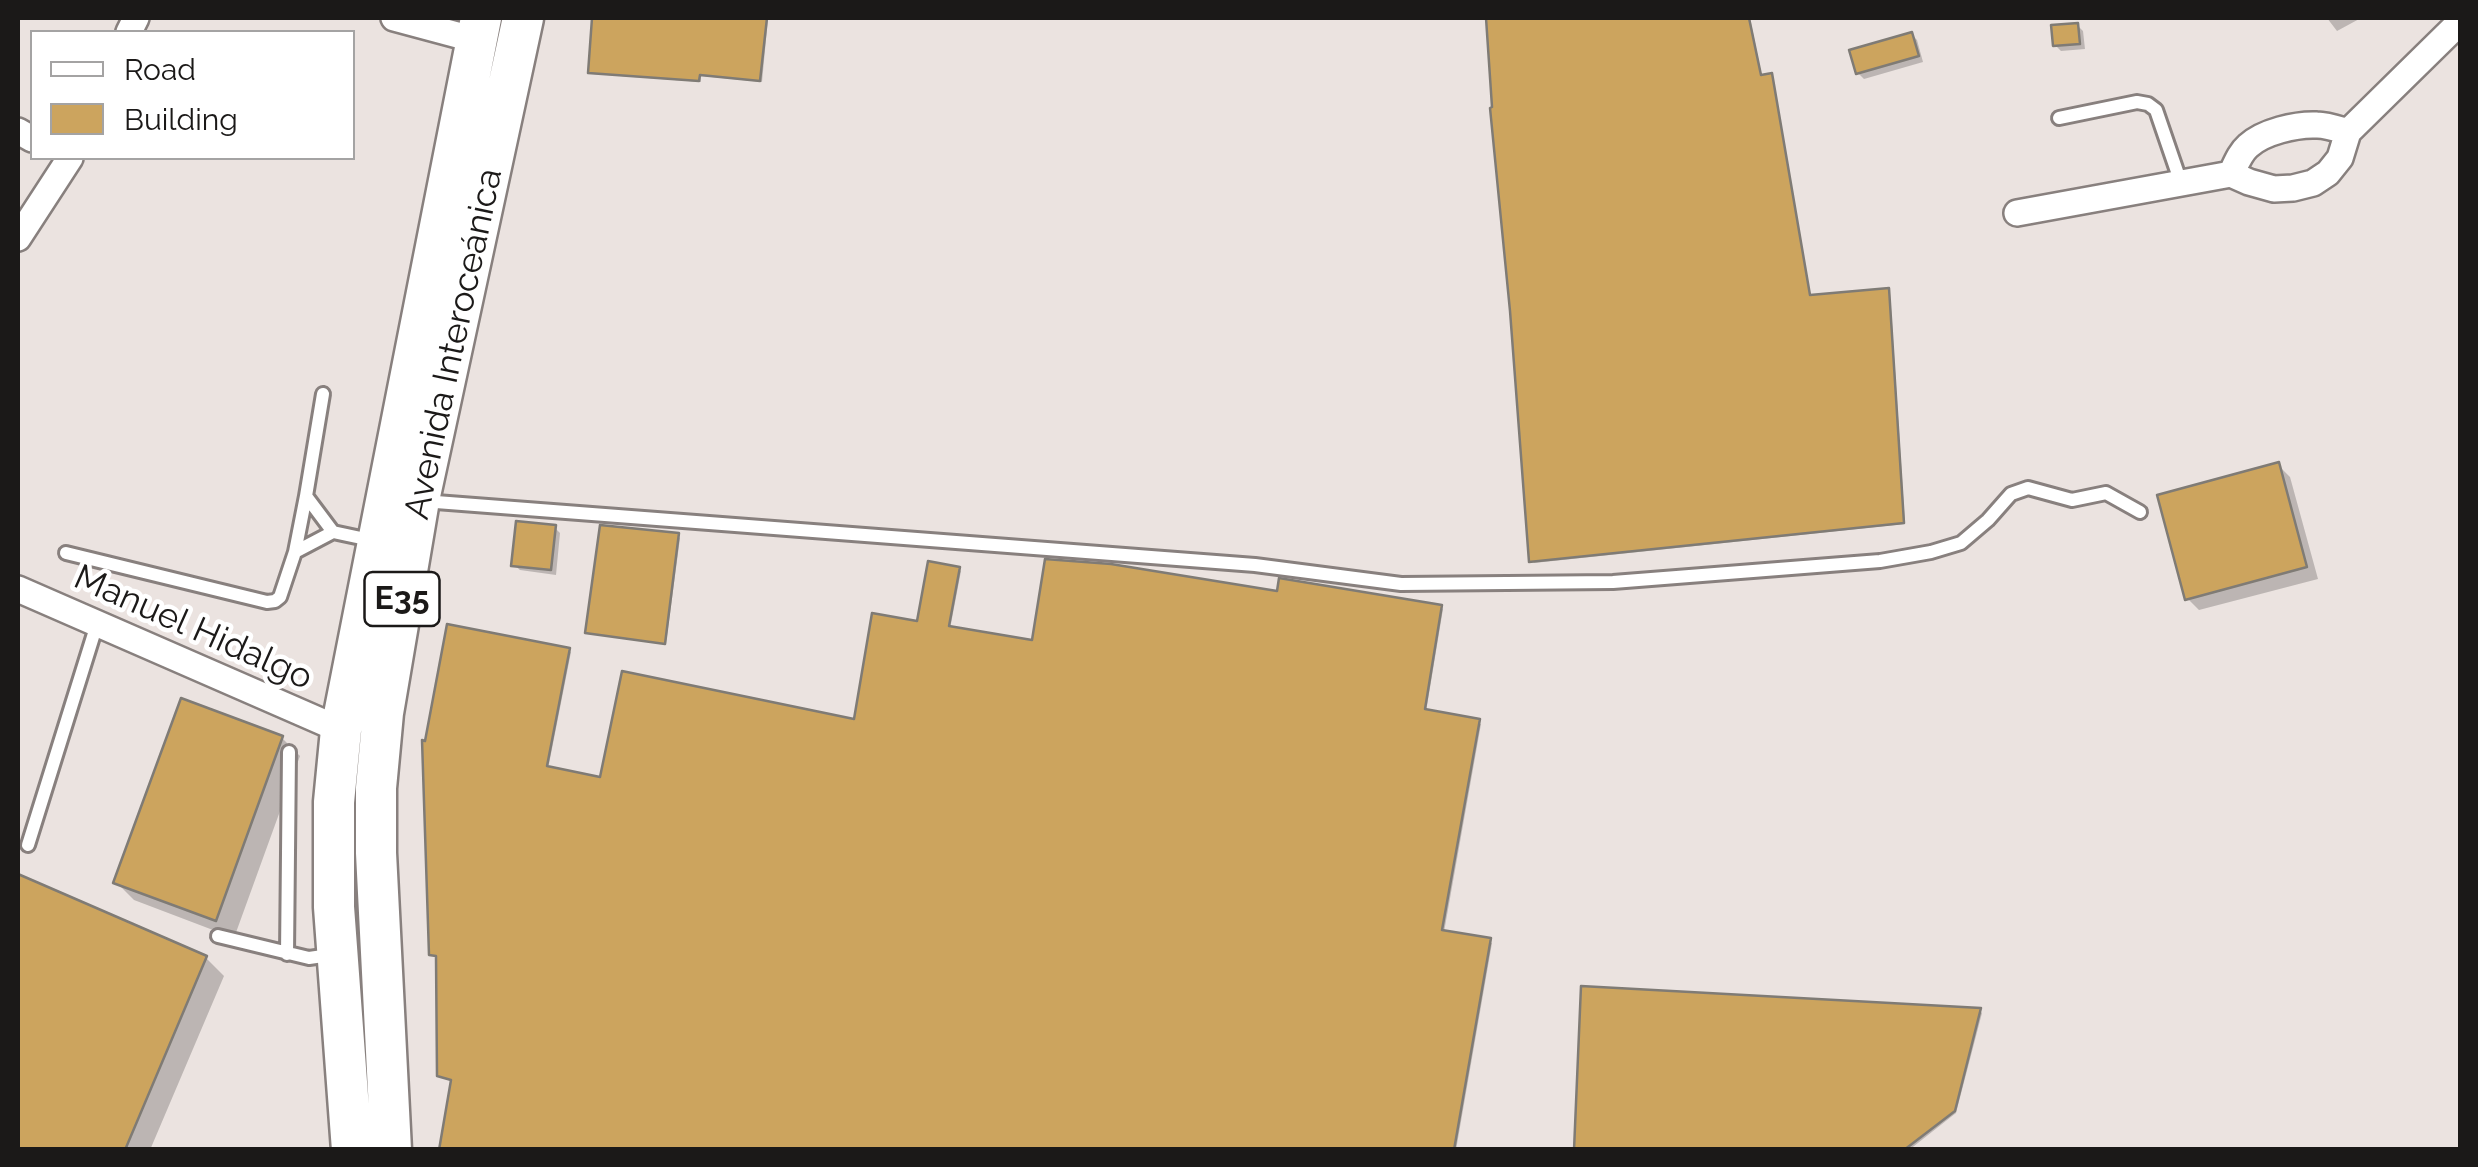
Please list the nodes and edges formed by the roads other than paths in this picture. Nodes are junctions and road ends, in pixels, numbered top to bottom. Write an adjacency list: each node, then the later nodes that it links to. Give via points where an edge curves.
1 (394, 18): 4 (street)
2 (523, 18): 14 (highway, Avenida Interoceánica / E35)
3 (2460, 22): 6 (street)
4 (479, 29): 17 (highway, Avenida Interoceánica / E35)
5 (2059, 118): 9 (lane, via 2148,104 2156,110)
6 (2348, 132): 8 (street, via 2307,125 2262,138 2248,146); 8 (street, via 2340,158 2312,183 2274,189)
7 (69, 160): 11 (street)
8 (2231, 174): 9 (street)
9 (2181, 183): 10 (street)
10 (2017, 213)
11 (18, 238)
12 (323, 394): 13 (lane)
13 (306, 496): 16 (lane); 18 (lane)
14 (420, 500): 15 (lane, via 1255,566 1401,584 1613,582 1880,561 1961,543 2011,494 2028,488 2072,500 2106,493); 29 (highway, Avenida Interoceánica / E35, via 382,713 376,788)
15 (2140, 512)
16 (333, 532): 17 (lane); 18 (lane)
17 (378, 542): 22 (highway, Avenida Interoceánica / E35)
18 (294, 552): 19 (lane, via 275,602)
19 (66, 553)
20 (18, 589): 21 (street, Manuel Hidalgo)
21 (97, 624): 22 (street, Manuel Hidalgo); 24 (lane)
22 (341, 730): 27 (highway, Avenida Interoceánica / E35, via 334,802)
23 (289, 752): 26 (lane)
24 (28, 845)
25 (218, 936): 26 (lane)
26 (287, 954): 27 (lane)
27 (338, 954): 28 (highway, Avenida Interoceánica / E35)
28 (352, 1150)
29 (390, 1150)

